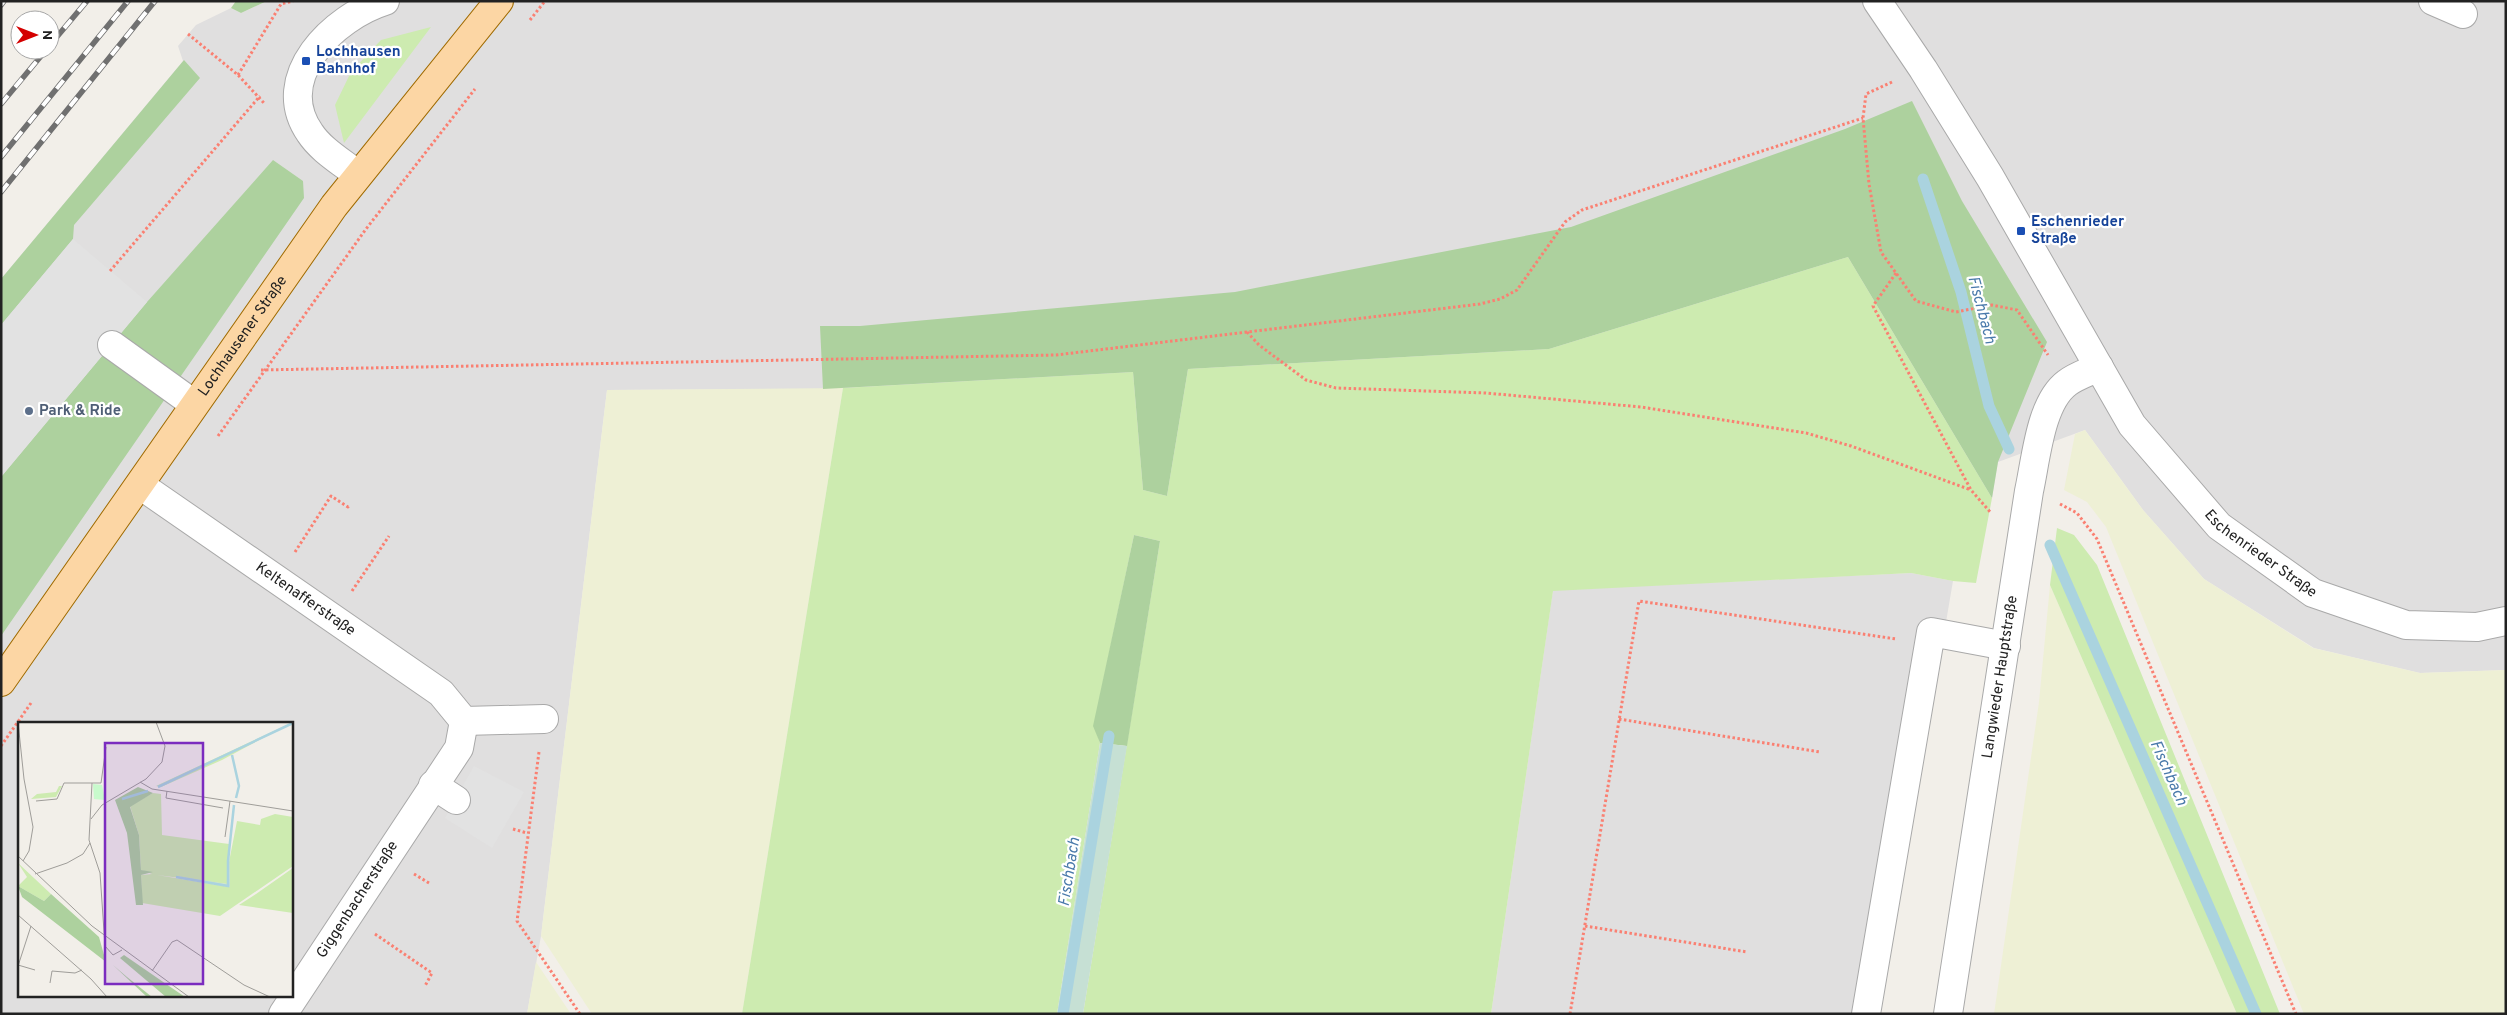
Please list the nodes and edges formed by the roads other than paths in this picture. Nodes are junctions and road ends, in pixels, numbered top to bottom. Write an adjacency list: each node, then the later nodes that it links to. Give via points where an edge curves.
1 (385, 1): 6 (street, via 352,16 320,43 306,61 299,87 299,111 309,132 323,148)
2 (499, 1): 6 (main road, Lochhausener Straße)
3 (1877, 1): 8 (street, Eschenrieder Straße, via 1990,177)
4 (2433, 1): 5 (street)
5 (2464, 14)
6 (358, 175): 9 (main road, Lochhausener Straße)
7 (112, 345): 9 (street)
8 (2099, 367): 11 (street, Eschenrieder Straße, via 2132,425 2220,526 2313,593 2406,625 2478,627); 12 (street, Langwieder Hauptstraße, via 2067,383 2051,401 2030,491)
9 (194, 404): 10 (main road, Lochhausener Straße)
10 (140, 485): 13 (main road, Lochhausener Straße); 15 (street, Keltenafferstraße, via 441,693)
11 (2506, 621)
12 (2006, 646): 19 (street, via 1931,632); 20 (street, Langwieder Hauptstraße)
13 (1, 682)
14 (544, 719): 15 (street)
15 (464, 721): 16 (street, via 459,748)
16 (433, 786): 17 (street); 18 (street, Giggenbacherstraße)
17 (456, 800)
18 (283, 1014)
19 (1866, 1014)
20 (1948, 1014)

